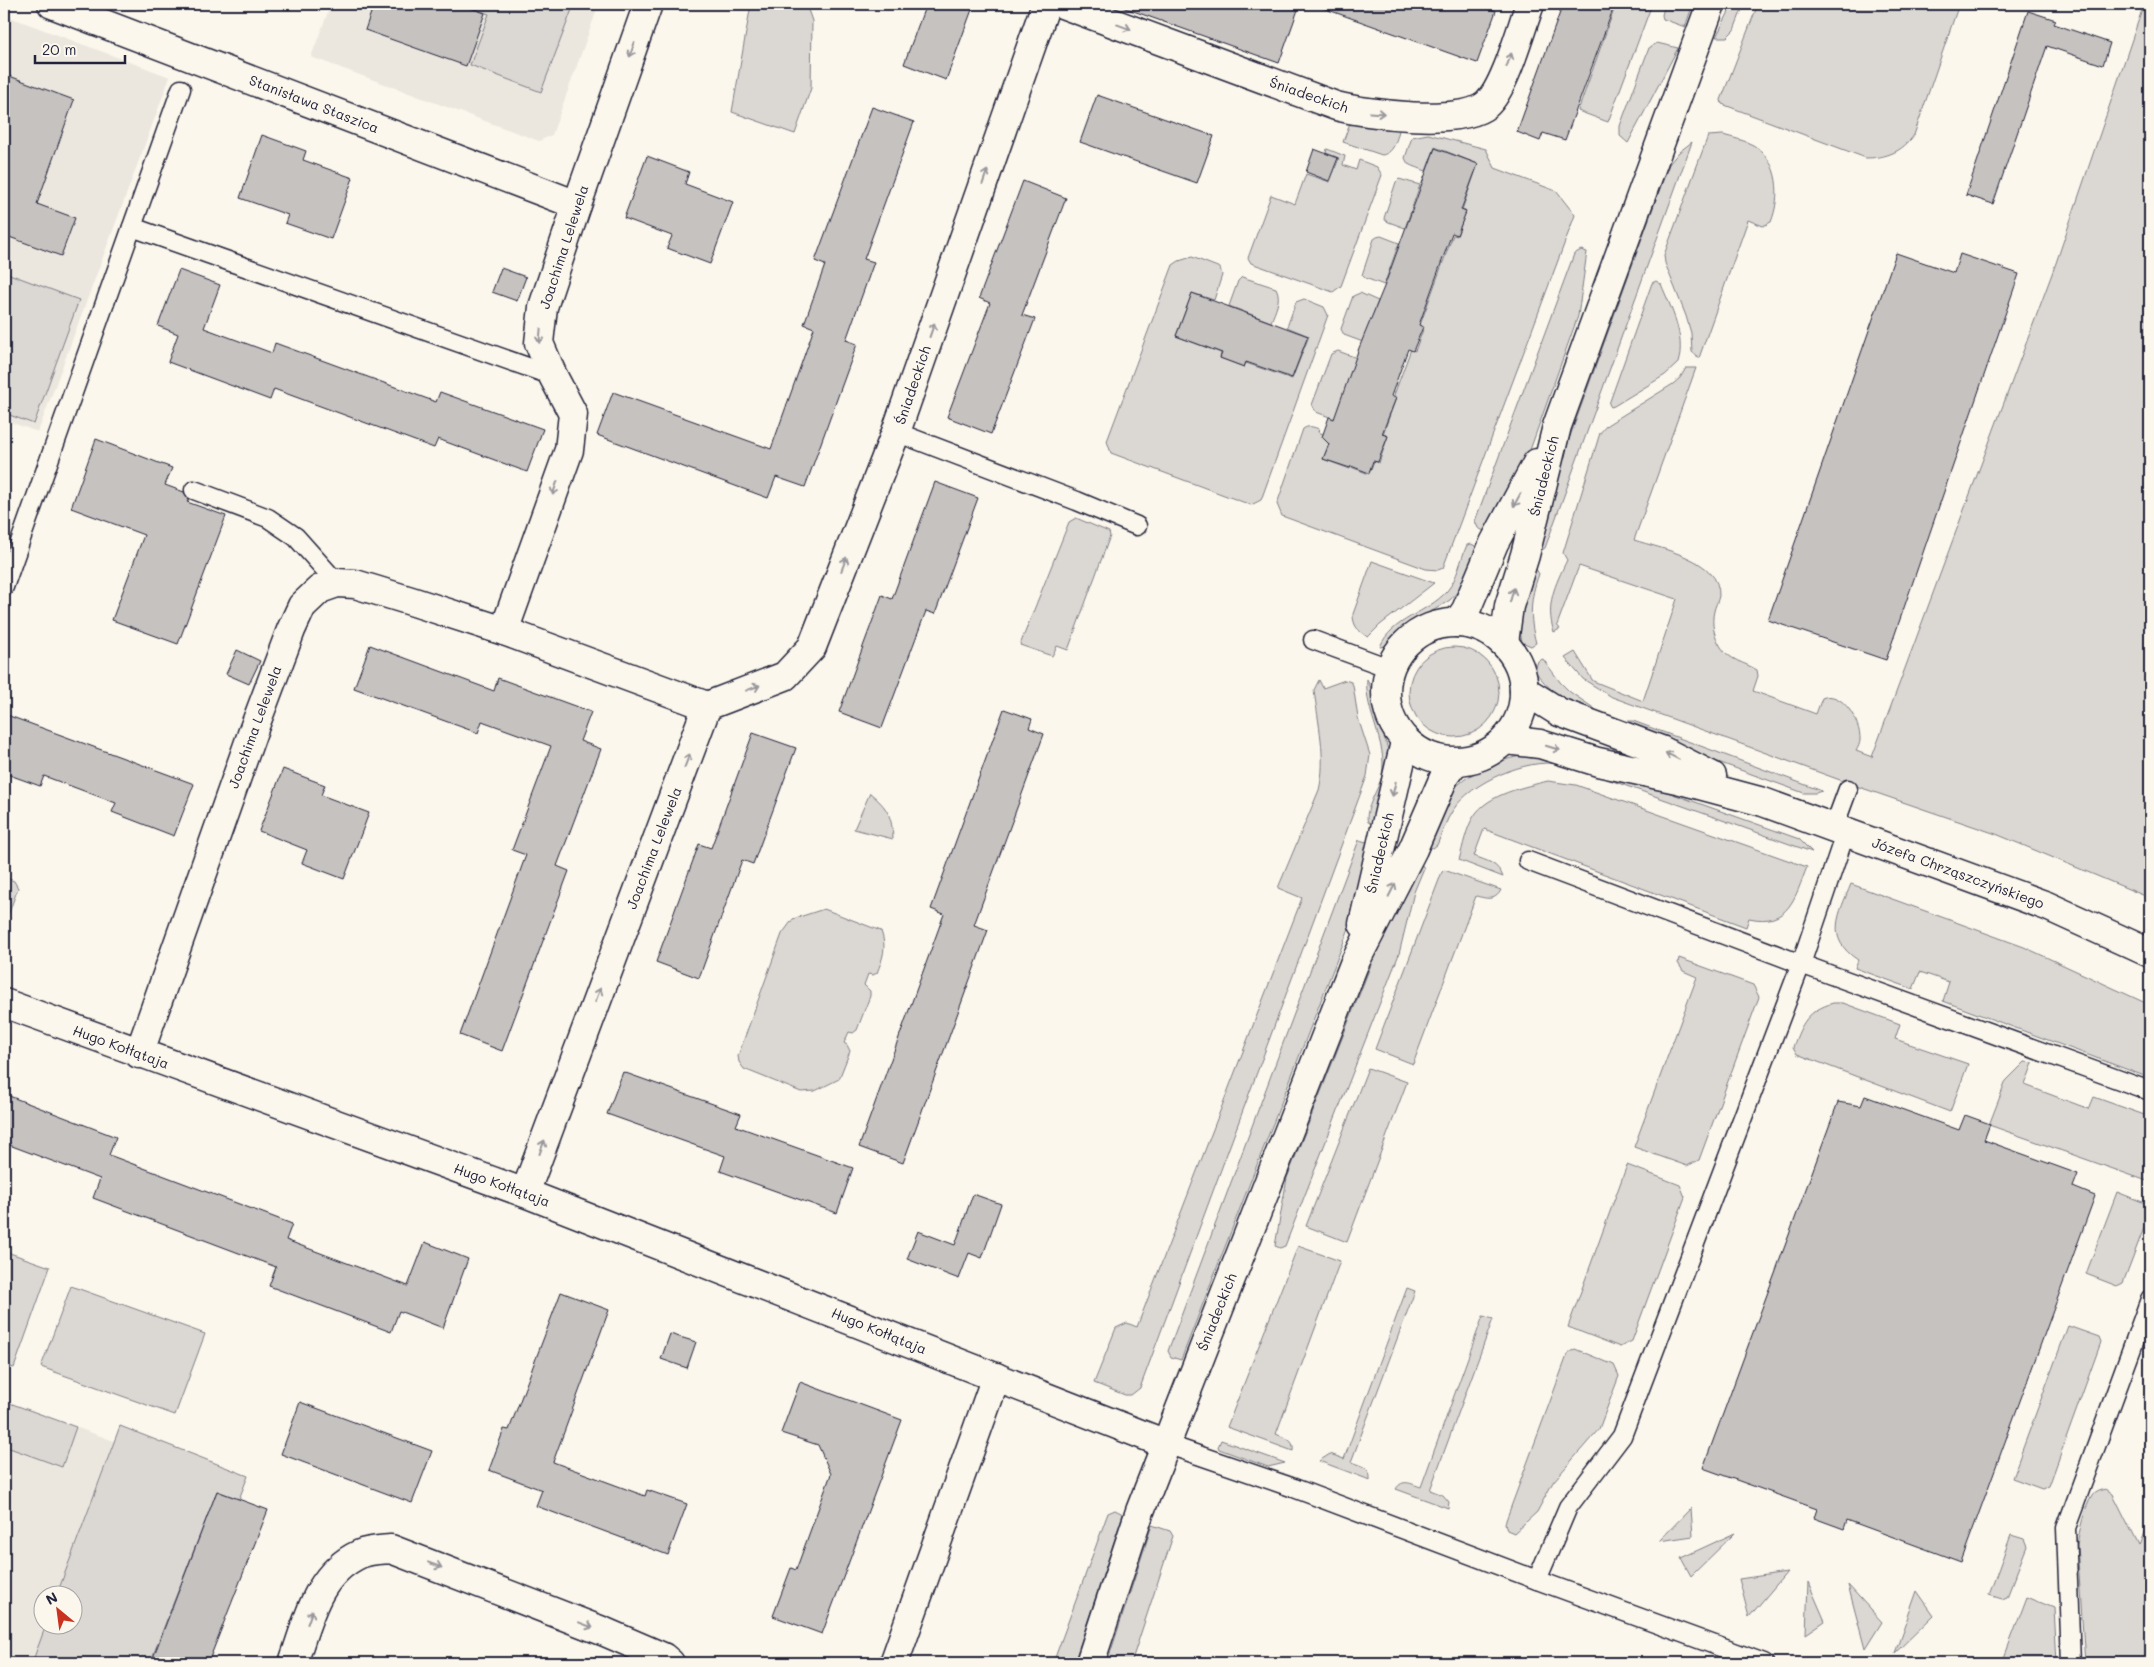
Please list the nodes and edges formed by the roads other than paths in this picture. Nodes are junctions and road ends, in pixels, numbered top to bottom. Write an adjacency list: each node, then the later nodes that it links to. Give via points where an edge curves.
1 (52, 4): 8 (street, Stanisława Staszica)
2 (648, 4): 8 (street, Joachima Lelewela, one-way to 8)
3 (1046, 4): 12 (street, Śniadeckich, one-way to 3)
4 (1062, 4): 5 (street, Śniadeckich, one-way to 5, via 1336,106 1359,112 1448,116 1472,113 1486,105 1498,89)
5 (1530, 4)
6 (1711, 4): 11 (street, Śniadeckich)
7 (181, 89): 9 (lane)
8 (577, 205): 10 (street, Joachima Lelewela, one-way to 10, via 543,306 539,343)
9 (132, 227): 10 (lane); 16 (lane)
10 (553, 376): 18 (street, Joachima Lelewela, one-way to 18, via 573,414 568,450)
11 (1557, 426): 17 (street, Śniadeckich, one-way to 17, via 1494,544); 20 (street, Śniadeckich, one-way to 11, via 1509,606)
12 (896, 432): 14 (lane); 23 (street, Śniadeckich, one-way to 12, via 785,676 812,647)
13 (194, 490): 15 (lane, via 268,518 296,537)
14 (1137, 526)
15 (336, 583): 18 (street, via 355,584); 35 (street, Joachima Lelewela, via 320,590 302,606 291,630)
16 (4, 587)
17 (1457, 623): 20 (street, via 1488,631); 21 (street, via 1441,624 1411,638 1398,651)
18 (504, 631): 23 (street)
19 (1313, 640): 21 (lane)
20 (1504, 643): 22 (street, via 1520,666)
21 (1389, 668): 25 (street, via 1385,691 1388,715)
22 (1524, 690): 24 (street, via 1520,717); 28 (street, Józefa Chrząszczyńskiego, one-way to 22, via 1661,750 1559,712)
23 (707, 706): 37 (street, Joachima Lelewela, one-way to 23)
24 (1506, 740): 26 (street, via 1482,756); 28 (street, Józefa Chrząszczyńskiego, one-way to 28, via 1540,744 1606,764)
25 (1405, 742): 26 (street, via 1428,757); 32 (street, Śniadeckich, one-way to 32)
26 (1454, 762): 32 (street, Śniadeckich, one-way to 26)
27 (1848, 790): 29 (lane)
28 (1763, 802): 29 (street, Józefa Chrząszczyńskiego)
29 (1840, 829): 31 (street, Józefa Chrząszczyńskiego, via 2047,906); 33 (lane)
30 (1528, 861): 33 (lane)
31 (2150, 953)
32 (1354, 964): 40 (street, Śniadeckich)
33 (1801, 964): 36 (lane); 41 (lane, via 1622,1436 1568,1507)
34 (4, 1003): 35 (street, Hugo Kołłątaja)
35 (139, 1054): 37 (street, Hugo Kołłątaja)
36 (2150, 1091)
37 (525, 1193): 39 (street, Hugo Kołłątaja)
38 (2150, 1299): 47 (lane, via 2066,1528)
39 (996, 1377): 40 (street, Hugo Kołłątaja); 44 (street)
40 (1166, 1444): 41 (lane, via 1294,1488); 45 (street, Śniadeckich, via 1140,1511)
41 (1537, 1580): 46 (lane)
42 (293, 1663): 43 (street, one-way to 43, via 320,1589 340,1566 362,1553 391,1549 605,1632)
43 (670, 1663)
44 (894, 1663)
45 (1090, 1663)
46 (1764, 1663)
47 (2071, 1663)

